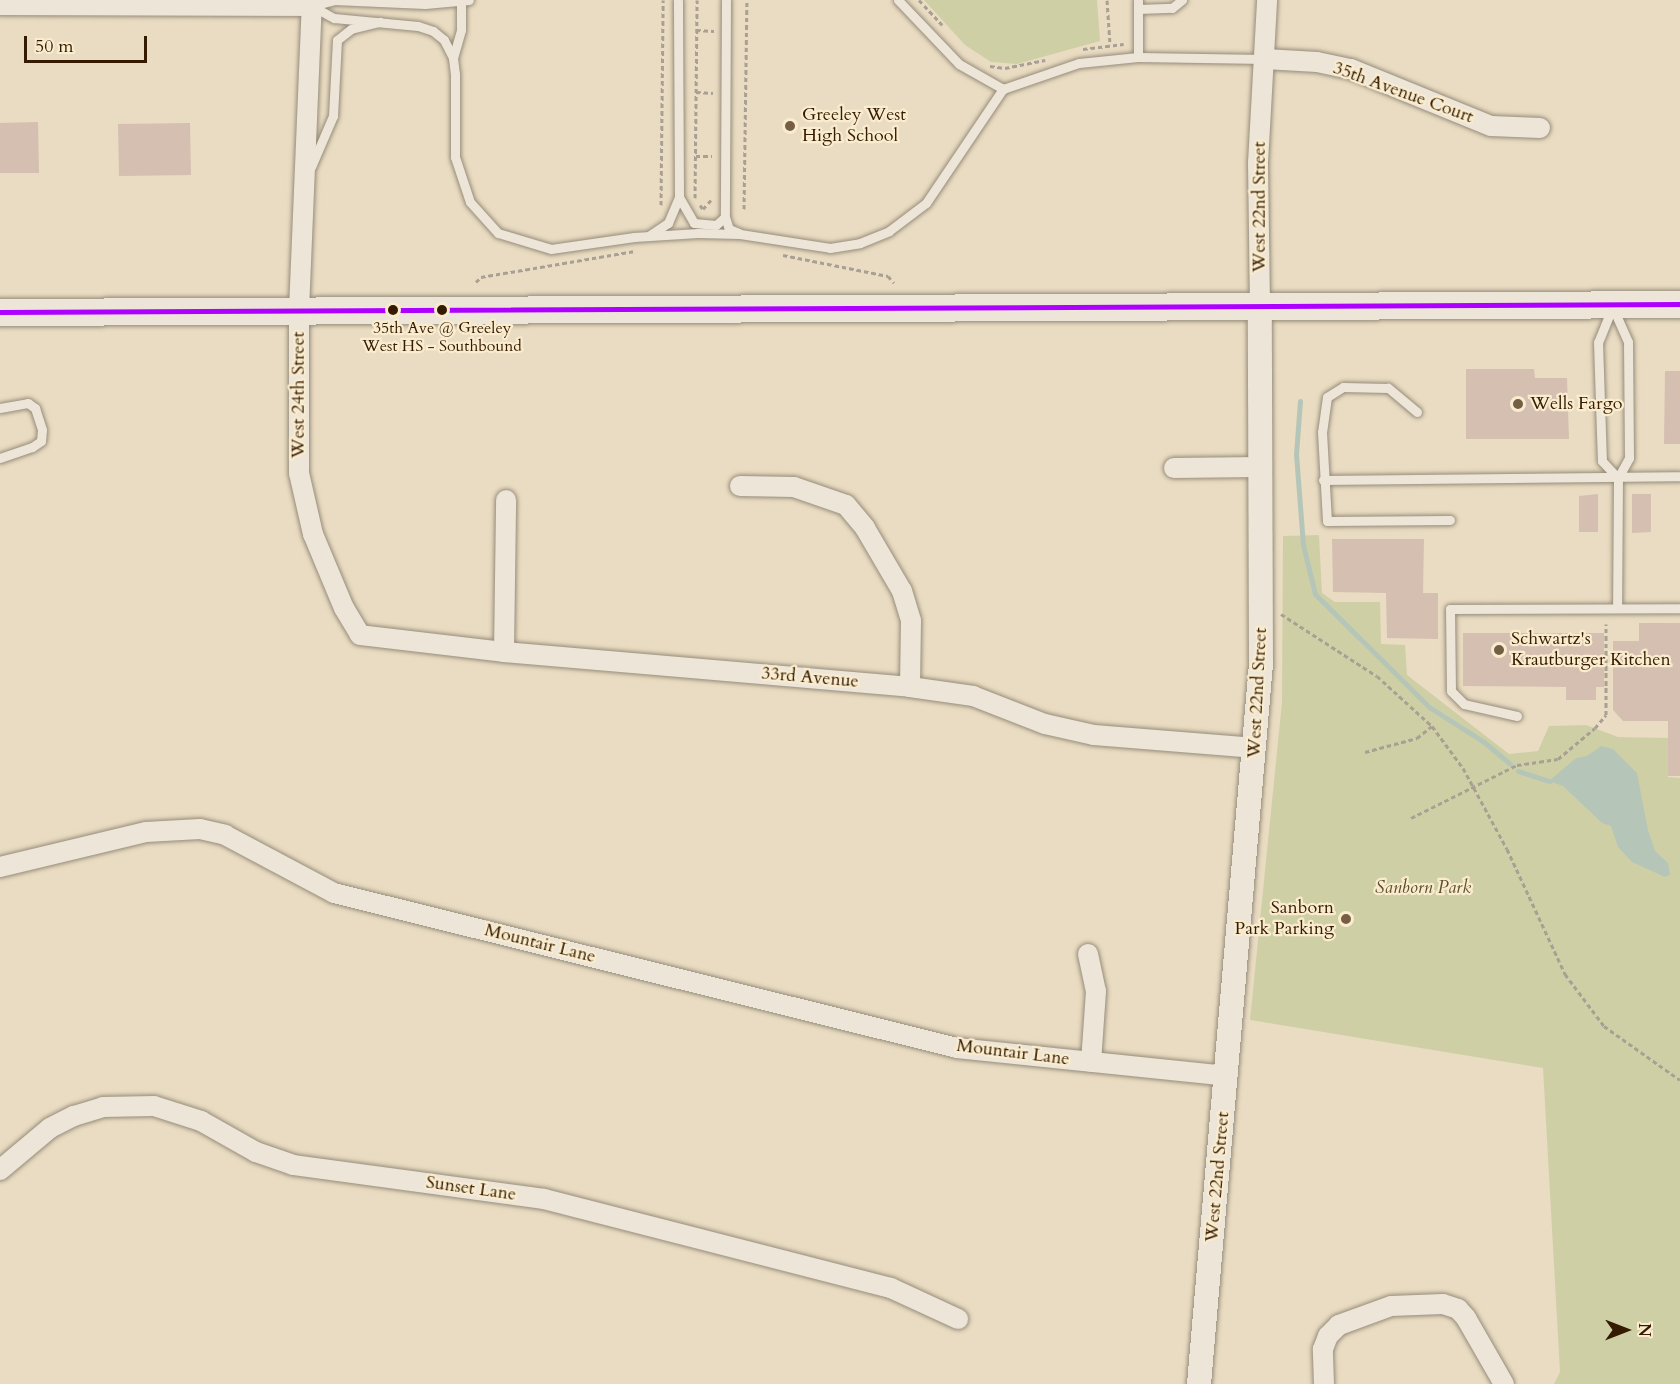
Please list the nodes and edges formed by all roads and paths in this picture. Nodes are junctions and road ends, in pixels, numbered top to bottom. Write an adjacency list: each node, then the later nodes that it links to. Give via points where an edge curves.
1 (663, 0): 37 (path)
2 (678, 0): 34 (lane)
3 (697, 0): 16 (path)
4 (726, 0): 38 (lane)
5 (747, 0): 36 (path)
6 (898, 0): 27 (lane, via 959,63)
7 (919, 0): 18 (path)
8 (1107, 0): 19 (path)
9 (1182, 0): 14 (lane, via 1172,8)
10 (1267, 0): 25 (street, West 22nd Street)
11 (465, 1): 12 (lane); 23 (lane)
12 (312, 3): 13 (street); 15 (lane, via 334,18); 33 (street, West 24th Street)
13 (0, 5)
14 (1138, 5): 24 (lane)
15 (380, 22): 23 (lane, via 433,30); 33 (lane, via 351,29 337,40 333,116)
16 (696, 30): 17 (path); 28 (path)
17 (714, 31)
18 (948, 32)
19 (1110, 44): 20 (path); 21 (path)
20 (1129, 44)
21 (1074, 51)
22 (1055, 56): 26 (path, via 1005,68)
23 (453, 57): 40 (lane, via 453,135 460,179 470,202 498,233 551,249)
24 (1138, 57): 25 (lane); 27 (lane, via 1079,63)
25 (1266, 59): 30 (street, 35th Avenue Court, via 1351,69 1491,126); 46 (street, West 22nd Street, via 1258,163)
26 (983, 63)
27 (1003, 89): 39 (lane, via 926,203 889,231 860,243 830,248)
28 (696, 92): 29 (path); 31 (path)
29 (713, 93)
30 (1540, 128)
31 (695, 156): 32 (path); 35 (path, via 695,200)
32 (712, 156)
33 (303, 186): 49 (street, West 24th Street)
34 (679, 197): 38 (lane, via 694,223 716,225); 40 (lane, via 668,223)
35 (703, 209)
36 (744, 209)
37 (661, 210)
38 (724, 217): 39 (lane, via 729,229)
39 (740, 234): 40 (lane)
40 (647, 236)
41 (645, 249): 43 (path, via 481,277)
42 (774, 253): 44 (path, via 888,276)
43 (476, 282)
44 (894, 283)
45 (1680, 304): 47 (main road)
46 (1260, 306): 47 (main road); 49 (main road); 53 (street, West 22nd Street)
47 (1612, 306): 56 (lane, via 1628,342 1629,458); 56 (lane, via 1598,342 1602,462)
48 (0, 312): 49 (main road)
49 (299, 313): 65 (street, West 24th Street, via 299,473 314,534 344,608)
50 (0, 408): 52 (lane, via 27,403 35,408 42,430 40,441 32,447)
51 (1417, 412): 57 (lane, via 1389,388 1334,389 1327,397 1323,423)
52 (0, 458)
53 (1261, 467): 54 (street); 70 (street, West 22nd Street, via 1261,664)
54 (1174, 468)
55 (1680, 477): 56 (lane)
56 (1618, 478): 57 (lane); 61 (lane)
57 (1323, 480): 60 (lane, via 1327,522)
58 (740, 486): 67 (street, via 794,488 846,505 866,528 902,591 911,621)
59 (506, 500): 66 (street)
60 (1450, 520)
61 (1617, 608): 62 (lane); 68 (lane, via 1450,609 1451,691 1464,704)
62 (1680, 608)
63 (1279, 614): 69 (path, via 1377,676)
64 (1606, 624): 72 (path, via 1606,715 1558,759 1517,765)
65 (360, 635): 66 (street, 33rd Avenue)
66 (504, 652): 67 (street, 33rd Avenue)
67 (910, 687): 70 (street, 33rd Avenue, via 973,696 1045,724 1094,735)
68 (1517, 716)
69 (1432, 726): 71 (path, via 1417,738); 72 (path)
70 (1256, 748): 77 (street, West 22nd Street)
71 (1365, 752)
72 (1474, 788): 73 (path); 78 (path, via 1536,907 1565,974 1604,1026)
73 (1411, 818)
74 (0, 867): 76 (street, Mountair Lane, via 146,832 200,829 225,835 334,893 957,1048)
75 (1088, 954): 76 (street, Mountair Lane, via 1096,991)
76 (1091, 1062): 77 (street, Mountair Lane)
77 (1227, 1076): 81 (street, West 22nd Street)
78 (1680, 1080)
79 (0, 1170): 80 (street, Sunset Lane, via 50,1128 74,1116 103,1107 154,1107 201,1121 256,1152 293,1166 544,1200 891,1288)
80 (958, 1319)
81 (1199, 1384)
82 (1324, 1384): 83 (street, via 1323,1349 1328,1336 1339,1325 1391,1306 1443,1304 1458,1309 1466,1318)
83 (1504, 1384)

